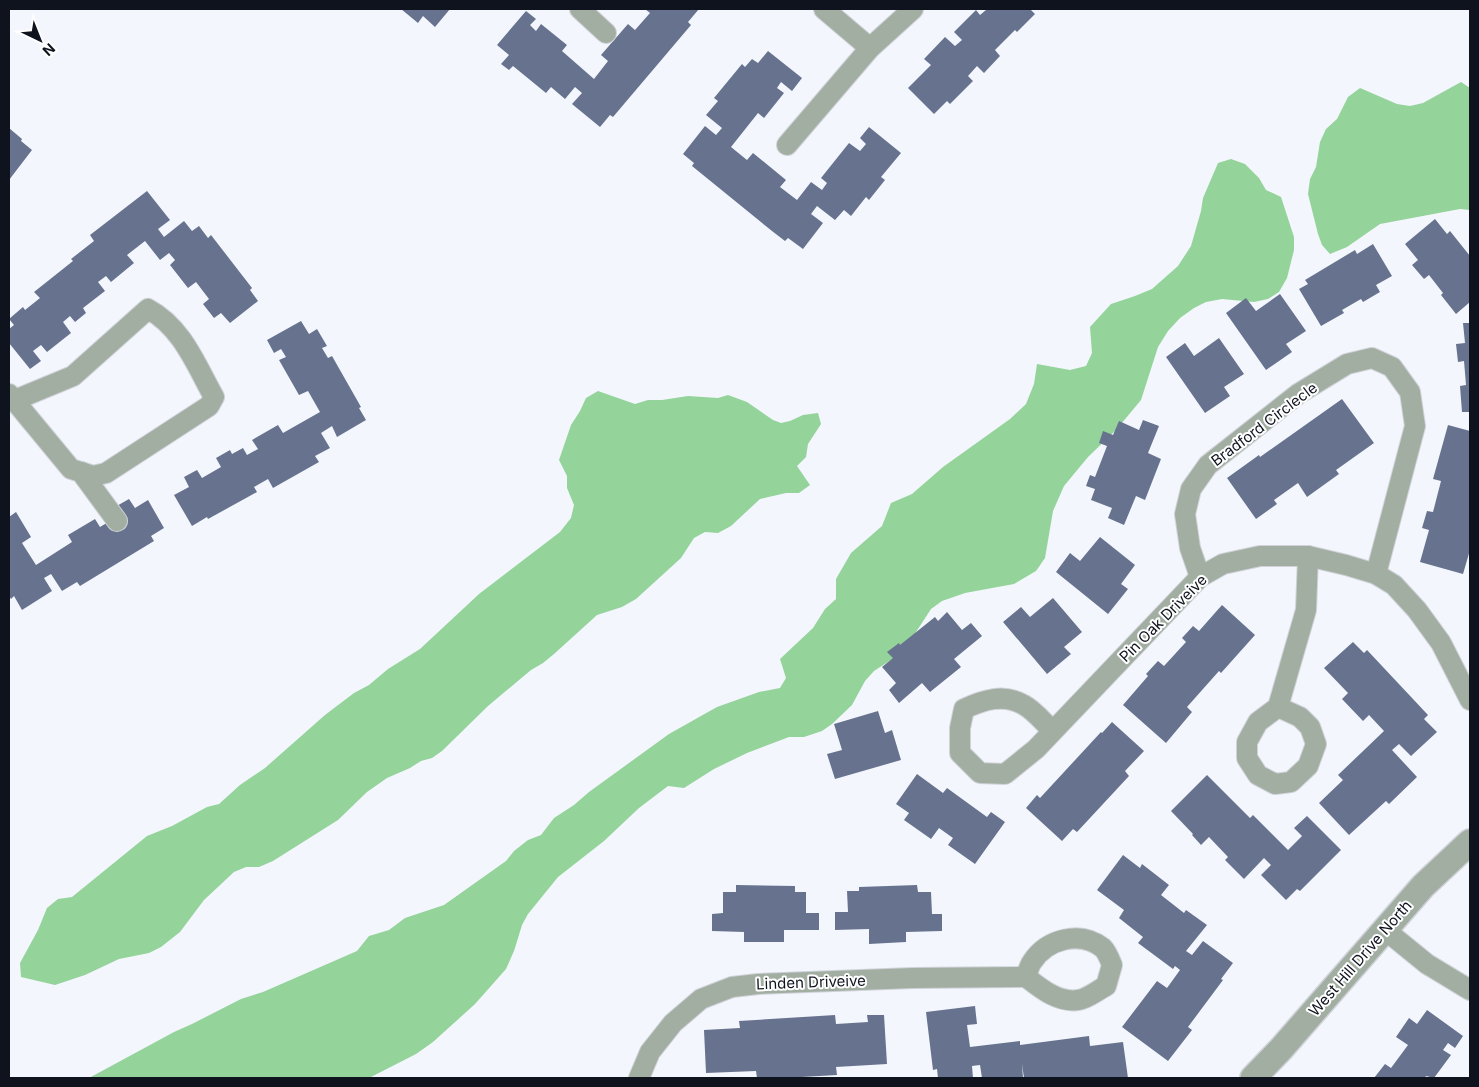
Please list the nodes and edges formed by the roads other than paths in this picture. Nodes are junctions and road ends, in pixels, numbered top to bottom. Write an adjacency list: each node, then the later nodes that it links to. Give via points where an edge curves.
1 (580, 9): 4 (street)
2 (824, 9): 5 (street)
3 (913, 9): 5 (street)
4 (606, 33)
5 (870, 48): 6 (street)
6 (787, 146)
7 (12, 397): 8 (street, via 71,469); 8 (street, via 73,376 148,309 159,314 179,334 214,397 209,406 106,473 92,476)
8 (81, 472): 9 (street)
9 (117, 521)
10 (1308, 556): 11 (street, Pin Oak Driveive); 12 (street, Pin Oak Driveive, via 1260,556 1223,564); 14 (street, via 1306,610)
11 (1376, 574): 12 (street, Bradford Circlecle, via 1415,426 1410,392 1392,367 1372,358 1347,364 1298,394 1208,465 1191,489 1185,514 1190,548); 13 (street, Pin Oak Driveive, via 1394,585 1417,610 1436,636)
12 (1200, 577): 15 (street, Pin Oak Driveive)
13 (1470, 700)
14 (1278, 707)
15 (1053, 731): 15 (street, Pin Oak Driveive, via 1005,774 980,773 960,753 964,709 984,700 1004,698 1024,704)
16 (1470, 842): 17 (street, West Hill Drive North, via 1423,886)
17 (1384, 930): 19 (street, via 1426,964); 21 (street, West Hill Drive North)
18 (1026, 977): 20 (street, Linden Driveive, via 732,987 700,999 673,1023 650,1052)
19 (1470, 990)
20 (638, 1078)
21 (1253, 1078)

